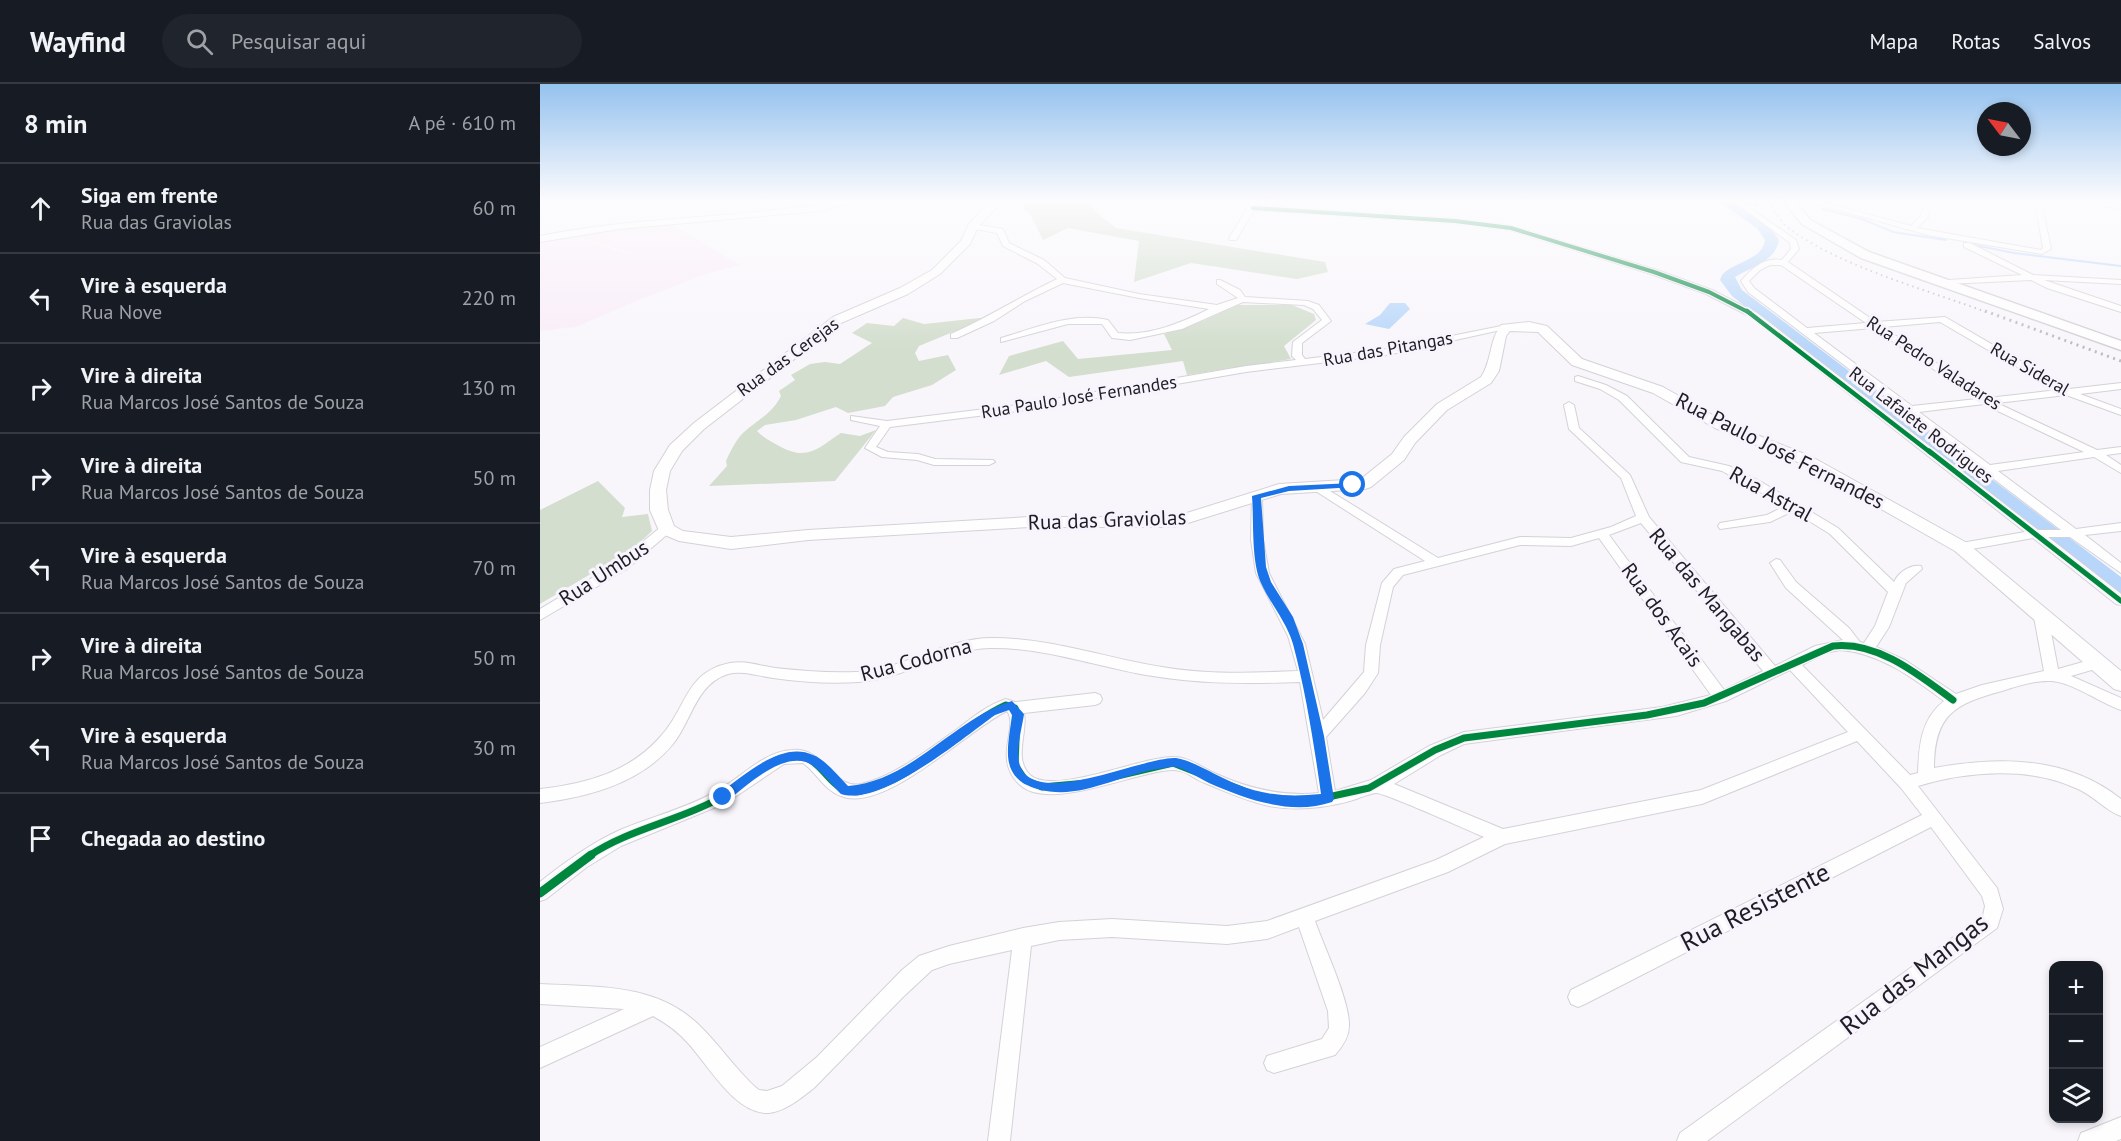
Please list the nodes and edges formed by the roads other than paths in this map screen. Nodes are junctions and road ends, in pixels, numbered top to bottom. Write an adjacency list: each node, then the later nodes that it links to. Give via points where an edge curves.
1 (958, 250): 46 (main road, Rua das Cerejas, via 936,272 910,288 837,320 735,396 676,448 662,471 658,490)
2 (1018, 250): 12 (street)
3 (1585, 250): 49 (street, Rua Lafaiete Rodrigues, via 1695,287 1754,315)
4 (1795, 250): 10 (street)
5 (1855, 250): 24 (main road)
6 (1865, 250): 14 (main road)
7 (1979, 250): 11 (street)
8 (2028, 250): 9 (street)
9 (2043, 250)
10 (1784, 263): 19 (street, Rua Pedro Valadares); 21 (street, Rua Lafaiete Rodrigues, via 1766,263 1744,280 1745,285)
11 (2034, 277): 14 (street); 15 (street); 18 (street)
12 (1062, 279): 17 (street); 22 (street)
13 (1220, 282): 16 (street, via 1238,291)
14 (1949, 282): 24 (main road)
15 (2121, 282)
16 (1243, 299): 17 (street, Rua das Pitangas); 25 (street, Rua das Pitangas, via 1305,303 1322,313 1326,321 1298,342 1297,356)
17 (1217, 308): 23 (street, Rua das Pitangas, via 1179,327 1130,337 1115,336 1105,322 1089,320)
18 (2121, 309)
19 (1876, 326): 21 (street); 28 (street, Rua Sideral, via 1942,319); 29 (street, Rua Pedro Valadares)
20 (1506, 328): 25 (street, Rua das Pitangas, via 1377,354); 40 (main road, Rua das Graviolas, via 1486,380 1442,407 1385,470 1365,484); 50 (main road, Rua Paulo José Fernandes, via 1542,329 1577,362 1658,390 1720,425 1806,460)
21 (1805, 331): 31 (street, Rua Lafaiete Rodrigues)
22 (954, 336)
23 (1004, 340)
24 (2121, 344)
25 (1304, 363): 34 (street, Rua Paulo José Fernandes, via 1246,369 1026,407)
26 (1578, 379): 42 (street, Rua Astral, via 1623,399 1685,460 1725,468)
27 (2121, 386): 28 (street)
28 (2067, 392): 29 (street); 32 (street, Rua Sideral)
29 (1989, 403): 31 (street); 36 (street, Rua Pedro Valadares)
30 (1569, 405): 43 (street, Rua das Mangabas, via 1574,429 1626,477)
31 (1908, 410): 38 (street, Rua Lafaiete Rodrigues)
32 (2121, 412)
33 (855, 418): 34 (street, Rua Paulo José Fernandes)
34 (886, 424): 37 (street, via 870,448 934,462)
35 (2121, 450): 36 (street)
36 (2095, 453): 38 (street); 39 (street, Rua Pedro Valadares)
37 (989, 462)
38 (1986, 469): 47 (street, Rua Lafaiete Rodrigues)
39 (2121, 470)
40 (1318, 488): 41 (main road, Rua das Graviolas, via 1279,489); 51 (street)
41 (1256, 496): 46 (main road, Rua das Graviolas, via 1175,522 1030,522 731,543 679,536); 63 (street, via 1264,575 1288,617)
42 (1795, 506): 44 (street, via 1770,518); 55 (street, Rua Astral, via 1834,531)
43 (1643, 518): 48 (street, Rua das Mangabas); 62 (street, Rua das Mangabas)
44 (1724, 526)
45 (2121, 527): 47 (street)
46 (666, 530): 57 (street, Rua Umbus, via 622,566)
47 (2070, 533): 49 (street); 54 (street, Rua Lafaiete Rodrigues)
48 (1602, 534): 51 (street, Rua das Mangabas, via 1571,542 1520,541); 66 (street, Rua dos Acais)
49 (2041, 534): 50 (street); 56 (street, Rua Lafaiete Rodrigues)
50 (1961, 547): 58 (main road, Rua Paulo José Fernandes)
51 (1435, 562): 72 (street, Rua das Mangabas, via 1399,572 1392,578 1373,645 1371,673)
52 (1776, 563): 59 (street, via 1791,585)
53 (1916, 569): 55 (street, via 1901,580)
54 (2121, 569)
55 (1895, 591): 59 (street, via 1882,627)
56 (2121, 601)
57 (540, 615)
58 (2041, 616): 60 (main road, Rua Paulo José Fernandes); 64 (street)
59 (1861, 647): 61 (street, via 1827,647); 68 (street, via 1895,662)
60 (2097, 663): 64 (street); 65 (main road, Rua Paulo José Fernandes)
61 (1793, 664): 62 (street); 71 (street, Rua das Mangas)
62 (1772, 672): 66 (street)
63 (1306, 676): 72 (street); 76 (street, Rua Codorna, via 1236,679 1164,673 1082,654 992,643 946,649 863,677 737,667 700,683 670,736 636,767 592,787)
64 (2052, 676): 68 (street, via 2013,682); 69 (street)
65 (2121, 682)
66 (1721, 697): 75 (street, via 1672,712 1459,740 1437,748)
67 (1095, 699): 70 (street)
68 (1953, 700): 73 (street, via 1930,732 1925,752)
69 (2121, 704)
70 (1015, 708): 77 (street, via 1018,714 1014,765 1020,776 1030,782 1051,788 1076,788 1143,767 1176,762 1267,799); 81 (street, via 999,708 901,775 854,792 837,785 811,758 780,759 723,797 604,846)
71 (1859, 734): 74 (street, Rua das Mangas); 80 (street, via 1702,797)
72 (1318, 736): 77 (street)
73 (1926, 775): 74 (street); 78 (street, via 2001,766 2033,767 2082,783)
74 (1907, 783): 79 (street, Rua das Mangas)
75 (1378, 785): 77 (street); 80 (street)
76 (540, 796)
77 (1328, 799)
78 (2121, 809)
79 (1933, 818): 85 (street, Rua Resistente); 90 (street, Rua das Mangas, via 1992,896 1995,914 1990,922)
80 (1502, 837): 82 (street, via 1442,866)
81 (540, 893)
82 (1304, 916): 83 (street, via 1267,930 1227,935 1112,928); 88 (street, via 1338,1011 1339,1028 1328,1048)
83 (1023, 937): 86 (street, via 926,963 810,1076 776,1101 760,1103 747,1095 702,1042); 91 (street)
84 (540, 994): 86 (street)
85 (1578, 997)
86 (653, 1006): 87 (street)
87 (540, 1058)
88 (1274, 1062)
89 (2121, 1128): 92 (street)
90 (1690, 1140)
91 (999, 1141)
92 (2089, 1141)

